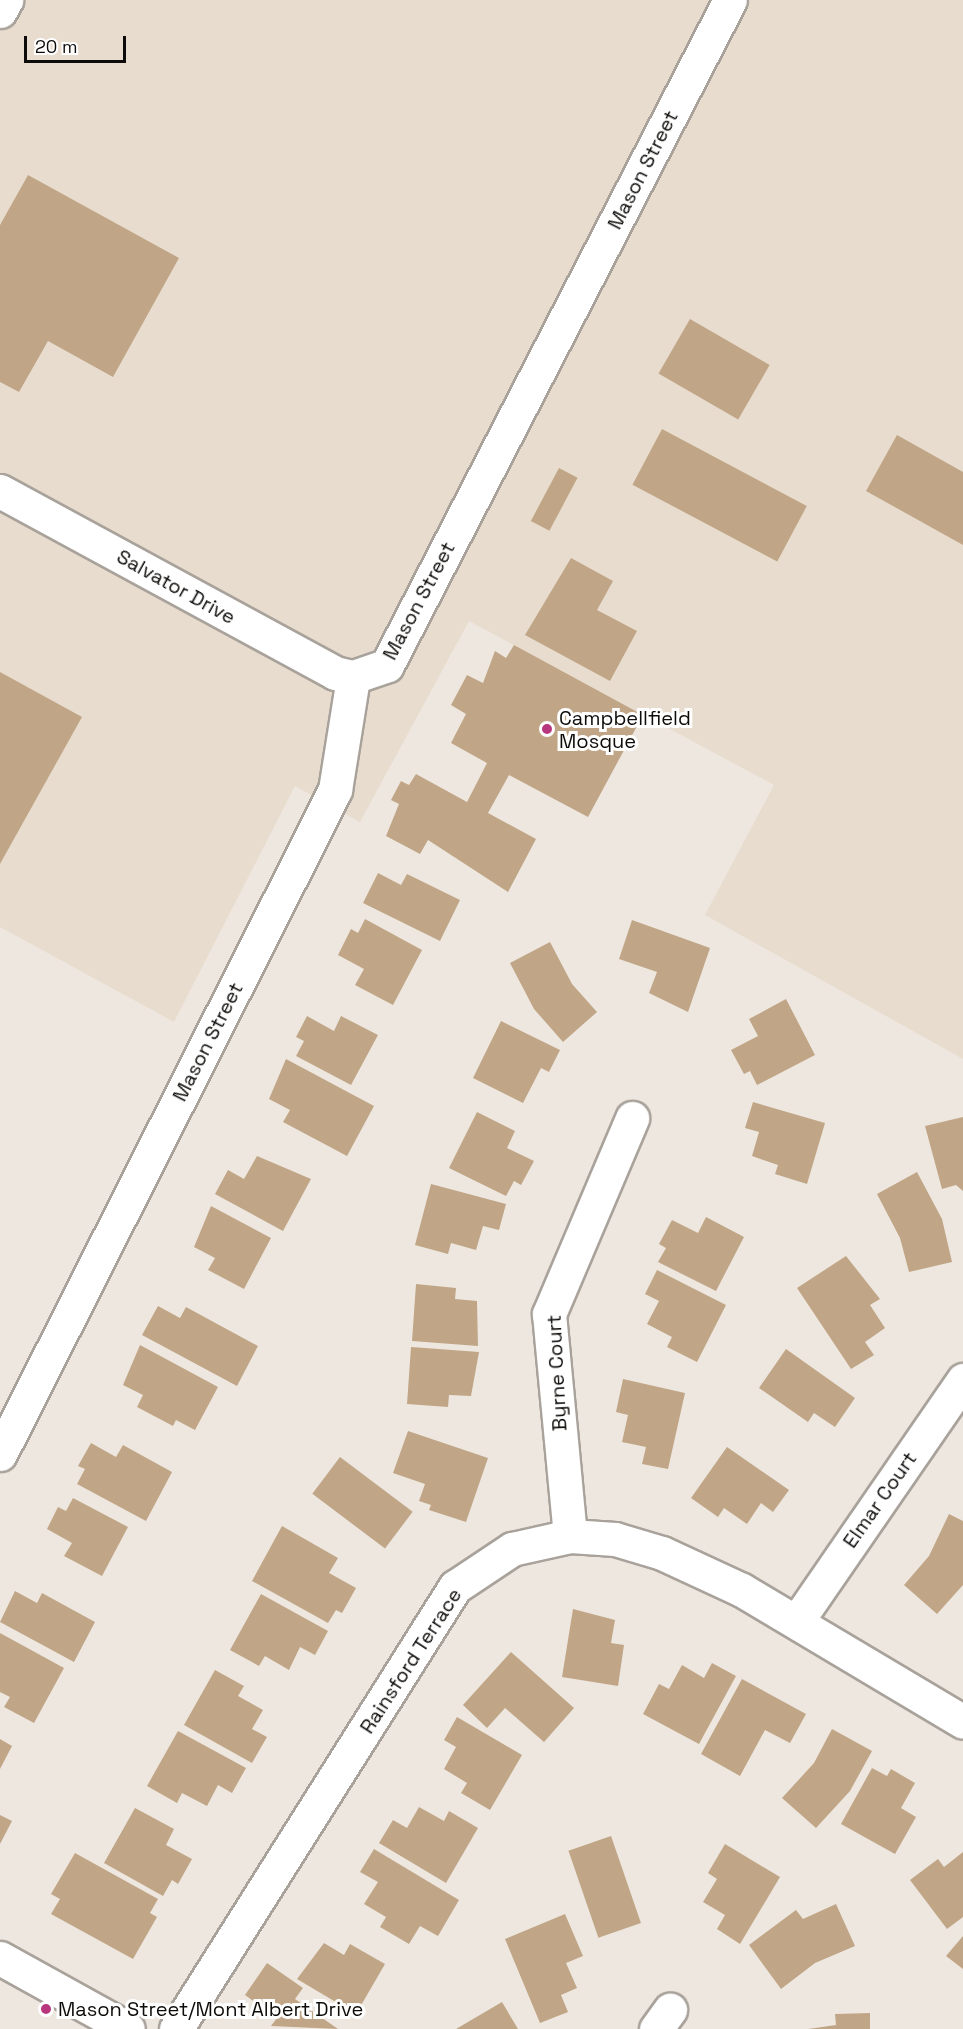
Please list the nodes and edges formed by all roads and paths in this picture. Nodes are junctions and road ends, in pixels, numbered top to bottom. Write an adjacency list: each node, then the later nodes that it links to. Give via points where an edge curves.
1 (6, 0): 3 (street)
2 (730, 0): 5 (street, Mason Street, via 387,665)
3 (0, 11)
4 (0, 491): 5 (street, Salvator Drive, via 335,673)
5 (353, 677): 8 (street, Mason Street, via 335,790)
6 (632, 1118): 9 (street, Byrne Court, via 549,1314)
7 (963, 1380): 10 (street, Elmar Court)
8 (0, 1454)
9 (570, 1536): 10 (street, Rainsford Terrace, via 615,1539 662,1553); 14 (street, Rainsford Terrace, via 512,1549 456,1587)
10 (797, 1621): 11 (street, Rainsford Terrace)
11 (963, 1722)
12 (0, 1958): 13 (street)
13 (128, 2029)
14 (176, 2029)

